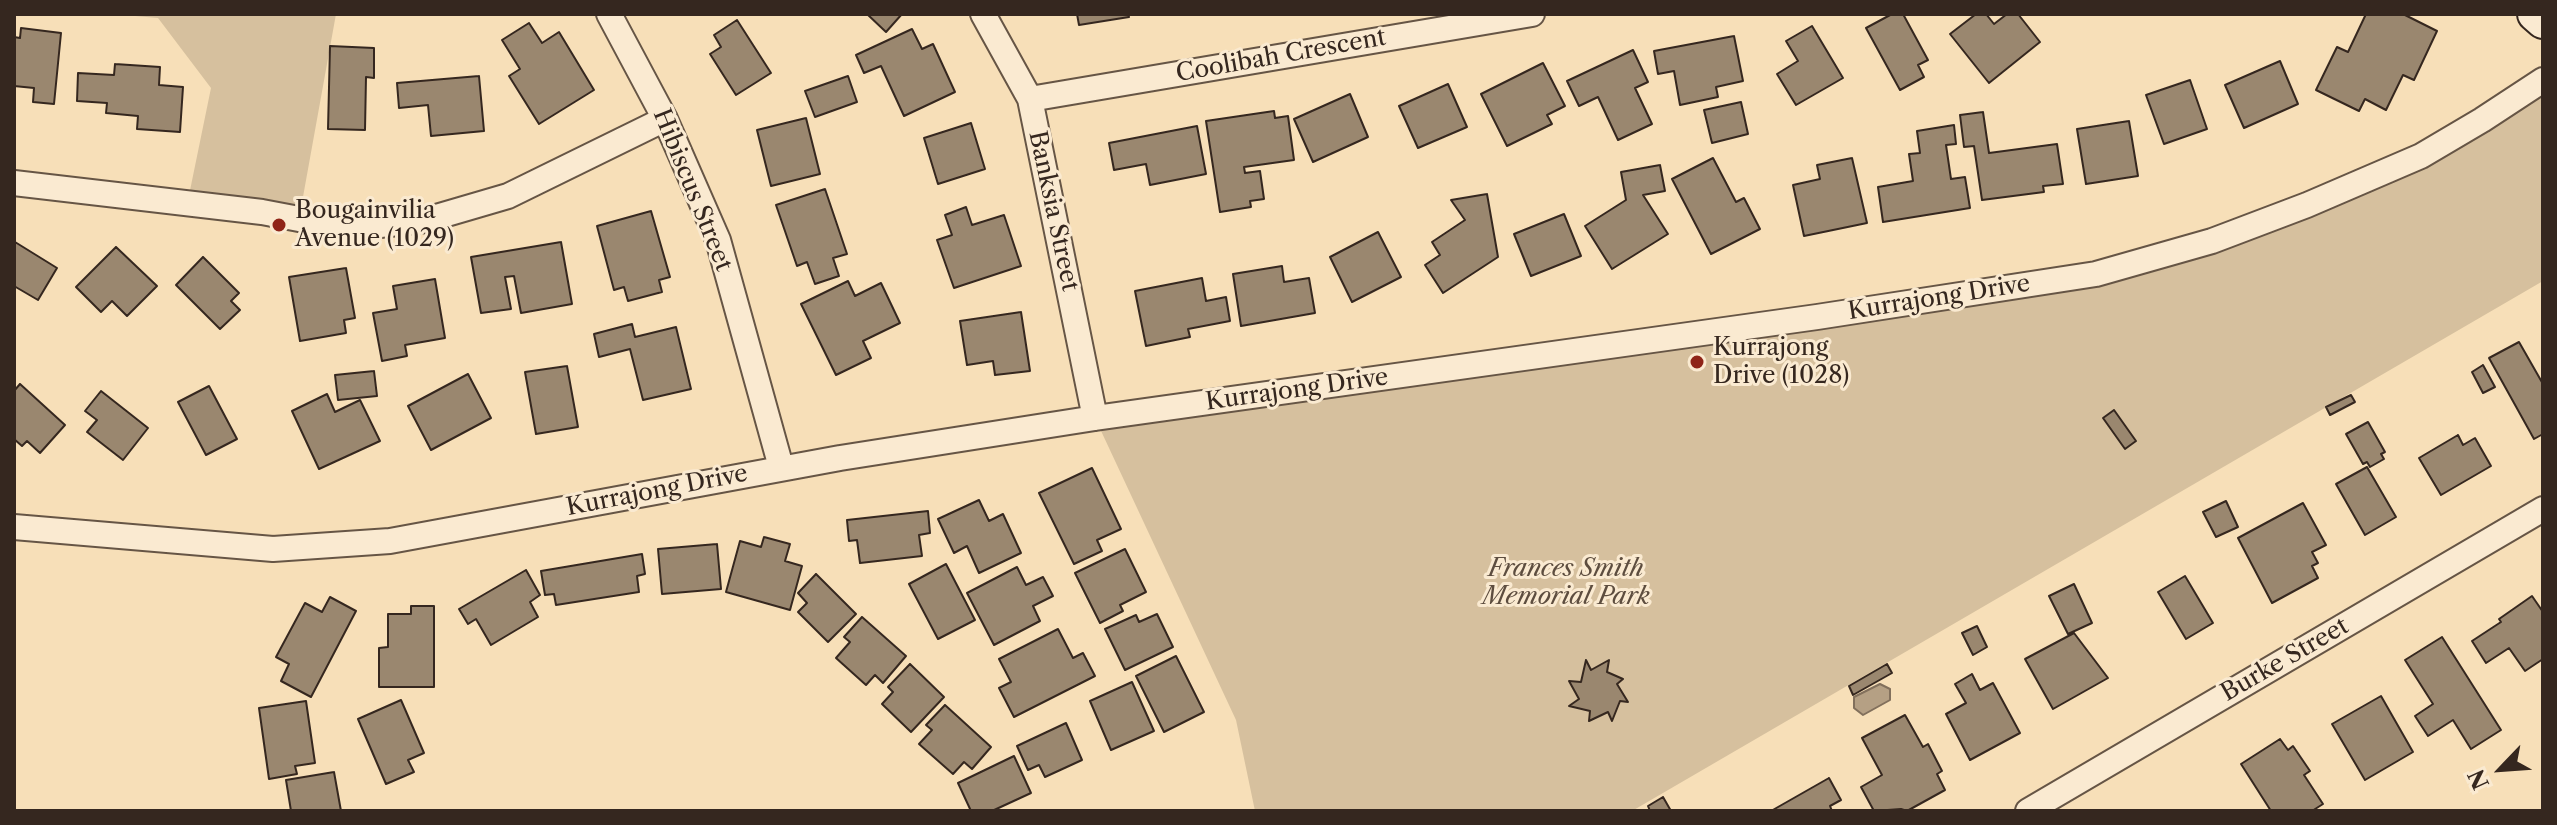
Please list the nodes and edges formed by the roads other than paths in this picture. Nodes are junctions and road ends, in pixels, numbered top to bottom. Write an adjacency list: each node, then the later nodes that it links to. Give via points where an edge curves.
1 (609, 14): 8 (street, Hibiscus Street)
2 (983, 14): 7 (street, Banksia Street)
3 (1532, 14): 7 (street, Coolibah Crescent)
4 (2535, 14): 5 (main road)
5 (2543, 21)
6 (2543, 80): 10 (street, Kurrajong Drive, via 2421,156 2212,241 2096,274)
7 (1030, 99): 10 (street, Banksia Street)
8 (665, 119): 9 (street, via 508,196 426,220 371,226); 11 (street, Hibiscus Street, via 718,240)
9 (14, 183)
10 (1095, 418): 11 (street, Kurrajong Drive)
11 (781, 467): 13 (street, Kurrajong Drive, via 375,543 273,549)
12 (2543, 509): 14 (street, Burke Street)
13 (14, 527)
14 (2028, 811)

